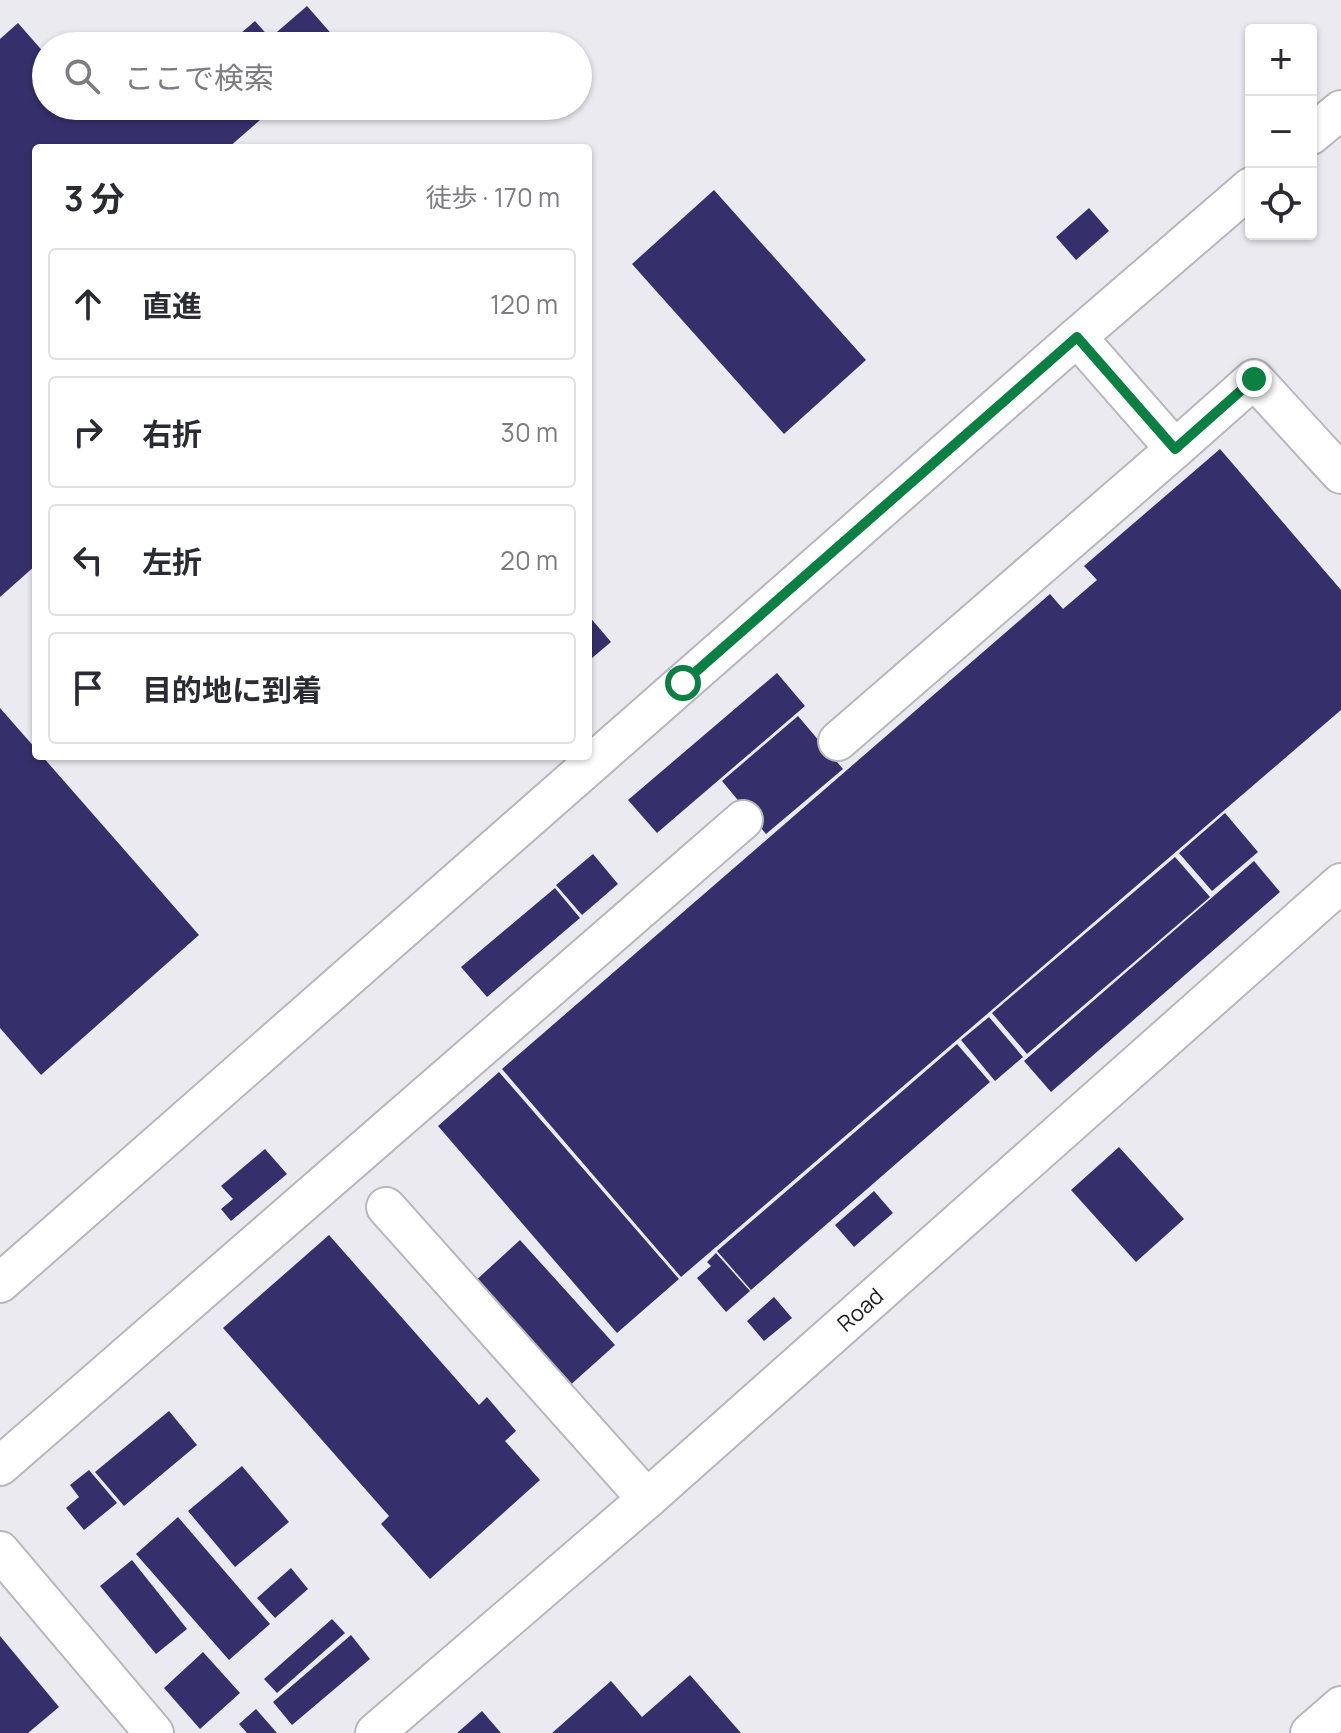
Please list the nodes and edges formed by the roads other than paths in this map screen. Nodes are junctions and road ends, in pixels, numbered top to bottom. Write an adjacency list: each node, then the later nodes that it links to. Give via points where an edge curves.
1 (1341, 110): 2 (street)
2 (1317, 130)
3 (1245, 192): 4 (street)
4 (1077, 337): 5 (street); 12 (street)
5 (1175, 449): 6 (street, via 1254,379); 7 (street)
6 (1341, 474)
7 (838, 741)
8 (743, 820): 13 (street)
9 (1341, 883): 14 (street)
10 (1341, 891): 19 (street, Road)
11 (386, 1207): 14 (street)
12 (0, 1283)
13 (0, 1466)
14 (647, 1499): 18 (street)
15 (0, 1551): 17 (street)
16 (1341, 1706): 20 (street)
17 (154, 1733)
18 (375, 1733)
19 (383, 1733)
20 (1310, 1733)

